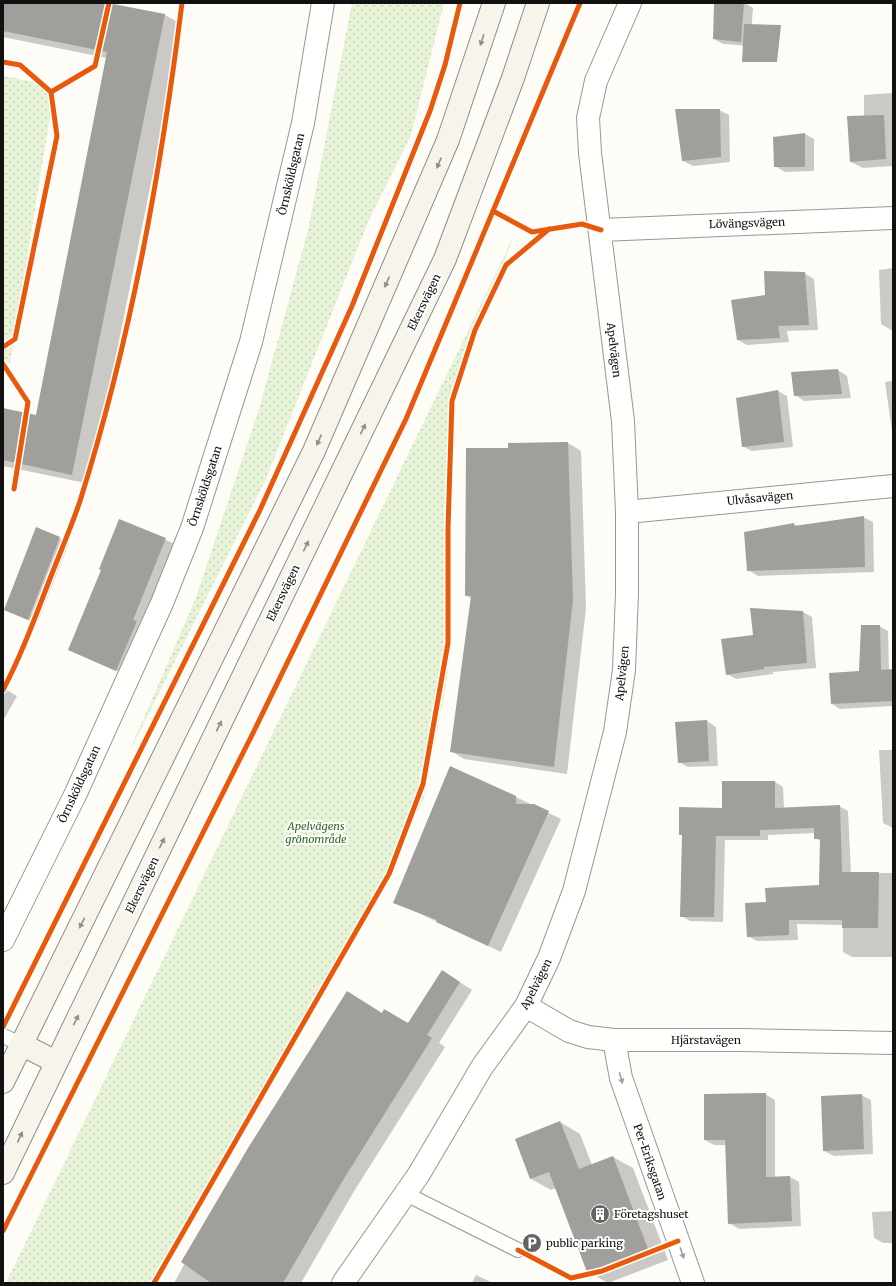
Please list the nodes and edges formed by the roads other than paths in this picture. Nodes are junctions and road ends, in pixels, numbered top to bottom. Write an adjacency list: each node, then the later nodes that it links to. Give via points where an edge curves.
1 (323, 3): 9 (street, Örnsköldsgatan, via 303,123 251,342 192,528 162,602 76,794)
2 (494, 3): 11 (main road, one-way to 11, via 448,140 314,451)
3 (538, 3): 14 (main road, Ekersvägen, one-way to 3, via 445,259 513,78)
4 (630, 3): 6 (street, Apelvägen, via 596,81 588,118)
5 (893, 218): 6 (street, Lövängsvägen)
6 (600, 230): 8 (street, Apelvägen, via 623,421)
7 (893, 486): 8 (street, Ulvåsavägen)
8 (627, 512): 10 (street, Apelvägen, via 624,670 615,732 574,891 549,958)
9 (3, 940)
10 (526, 1006): 12 (street, Hjärstavägen, via 569,1031 588,1037); 17 (street, Apelvägen, via 482,1067)
11 (12, 1040): 14 (main road); 15 (main road)
12 (614, 1040): 13 (street, Hjärstavägen); 20 (street, Per-Eriksgatan, one-way to 20, via 620,1078)
13 (893, 1043)
14 (56, 1062): 16 (main road, Ekersvägen, one-way to 14)
15 (3, 1082)
16 (3, 1172)
17 (406, 1194): 18 (lane); 19 (street, Apelvägen)
18 (518, 1250)
19 (343, 1283)
20 (693, 1283)

